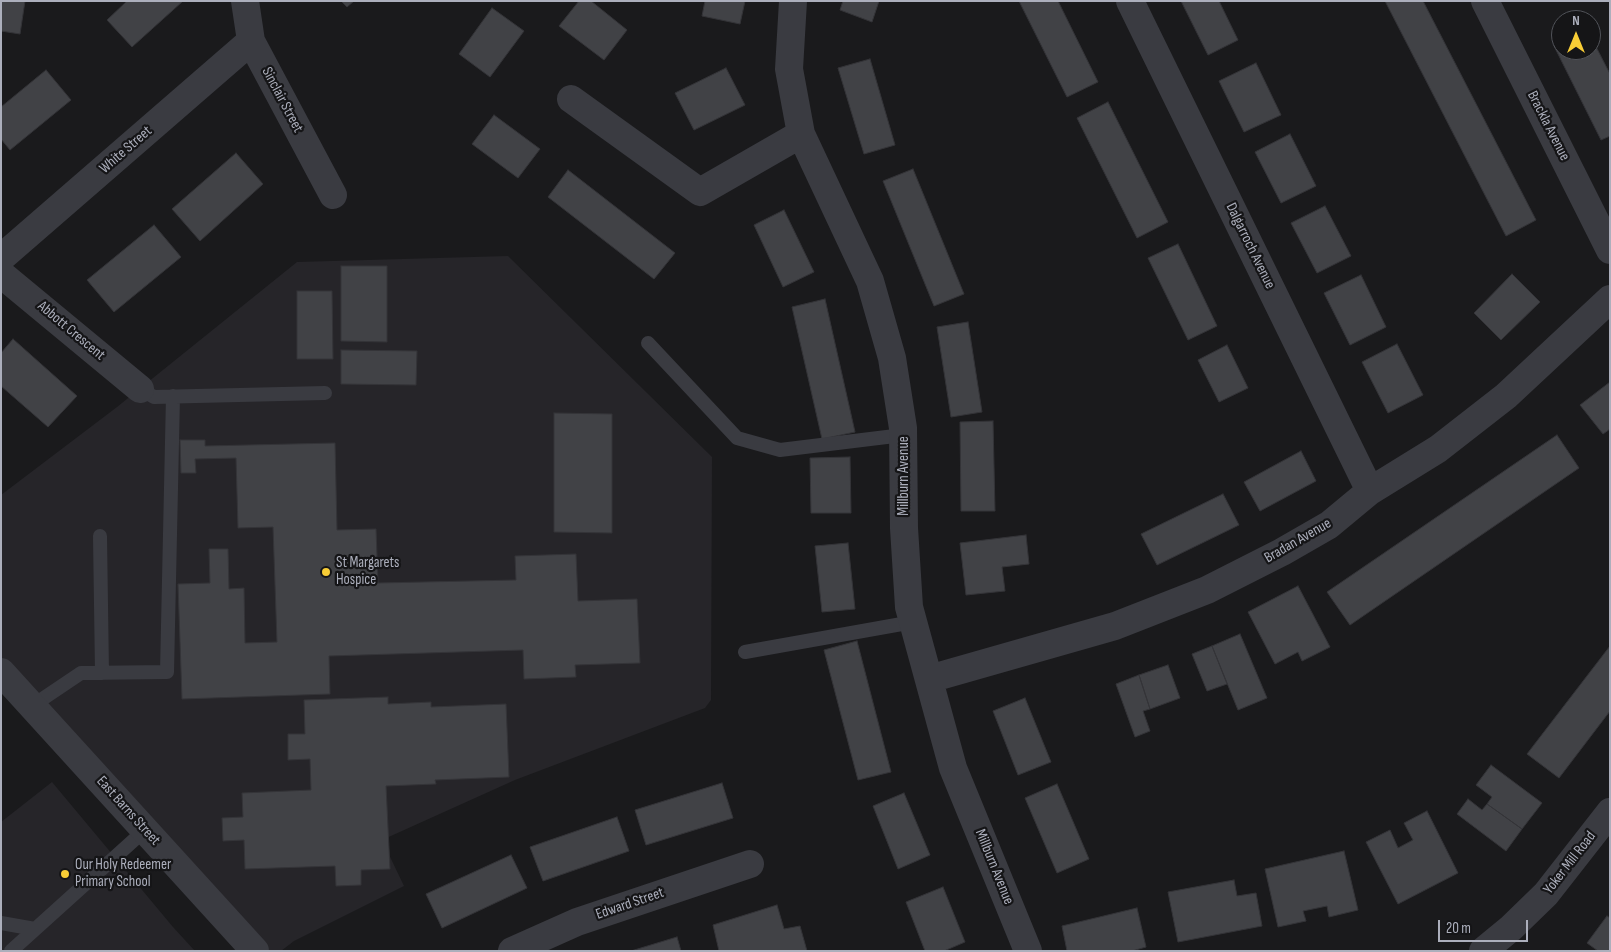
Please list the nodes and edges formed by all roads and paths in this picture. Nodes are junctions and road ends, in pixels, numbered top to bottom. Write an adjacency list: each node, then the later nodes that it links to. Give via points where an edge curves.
1 (245, 1): 5 (street, Sinclair Street)
2 (793, 1): 7 (street, Millburn Avenue, via 789,69)
3 (1130, 1): 18 (street, Dalgarroch Avenue)
4 (1485, 1): 9 (street, Brackla Avenue)
5 (251, 41): 8 (street, Sinclair Street); 10 (street, White Street)
6 (571, 99): 7 (street, via 700,192)
7 (801, 134): 17 (street, Millburn Avenue, via 870,281 892,358)
8 (333, 195)
9 (1610, 250)
10 (1, 258)
11 (1, 274): 14 (street, Abbott Crescent)
12 (1610, 298): 18 (street, Bradan Avenue, via 1506,396 1438,449)
13 (648, 343): 17 (lane, via 737,438 780,450)
14 (140, 389): 16 (lane, via 154,397)
15 (325, 393): 16 (lane)
16 (173, 396): 23 (lane, via 166,672)
17 (904, 435): 20 (street, Millburn Avenue, via 904,528 909,607)
18 (1370, 491): 24 (street, Bradan Avenue, via 1329,525 1207,590 1115,626)
19 (100, 536): 23 (lane)
20 (913, 622): 21 (lane); 24 (street, Millburn Avenue)
21 (745, 652)
22 (1, 672): 25 (street, East Barns Street)
23 (102, 672): 25 (lane, via 81,672)
24 (929, 679): 34 (street, Millburn Avenue, via 953,768)
25 (32, 706): 27 (street, East Barns Street)
26 (1610, 812): 35 (street, Yoker Mill Road, via 1546,894)
27 (145, 830): 30 (lane); 32 (street, East Barns Street)
28 (750, 864): 33 (street, Edward Street, via 577,922)
29 (1, 923): 30 (lane)
30 (35, 929): 31 (lane)
31 (11, 951)
32 (255, 951)
33 (512, 951)
34 (1028, 951)
35 (1483, 951)

